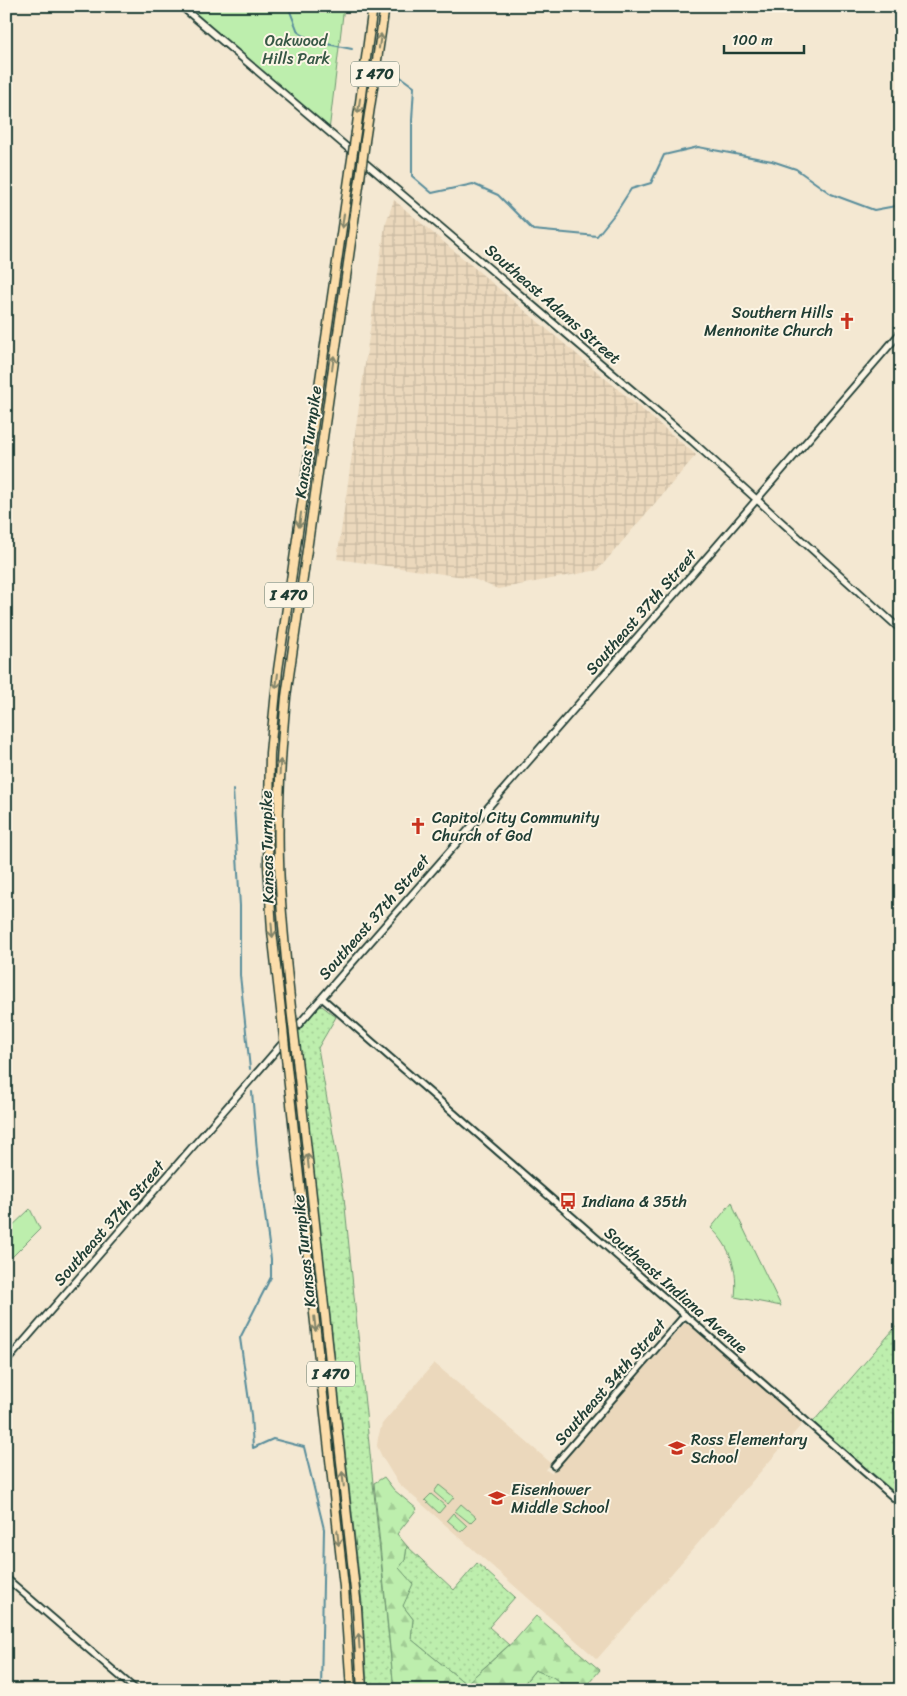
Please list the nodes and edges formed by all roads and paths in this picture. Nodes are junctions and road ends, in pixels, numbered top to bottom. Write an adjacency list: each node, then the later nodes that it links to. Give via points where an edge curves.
1 (181, 6): 5 (main road, Southeast Adams Street)
2 (374, 6): 14 (highway, Kansas Turnpike / I 470, one-way to 14, bridge, via 278,670 267,825 282,1019 344,1588)
3 (385, 6): 15 (highway, Kansas Turnpike / I 470, one-way to 3, bridge, via 357,1608 291,1008 279,861 281,748 286,697)
4 (901, 332): 5 (main road, Southeast 37th Street)
5 (757, 500): 6 (main road, Southeast Adams Street); 7 (main road, Southeast 37th Street)
6 (901, 630)
7 (322, 998): 8 (street, Southeast Indiana Avenue); 9 (main road, Southeast 37th Street)
8 (685, 1315): 10 (street, Southeast 34th Street); 11 (street, Southeast Indiana Avenue)
9 (6, 1362)
10 (554, 1466)
11 (901, 1504)
12 (6, 1578): 13 (main road)
13 (136, 1690)
14 (351, 1690)
15 (362, 1690)

